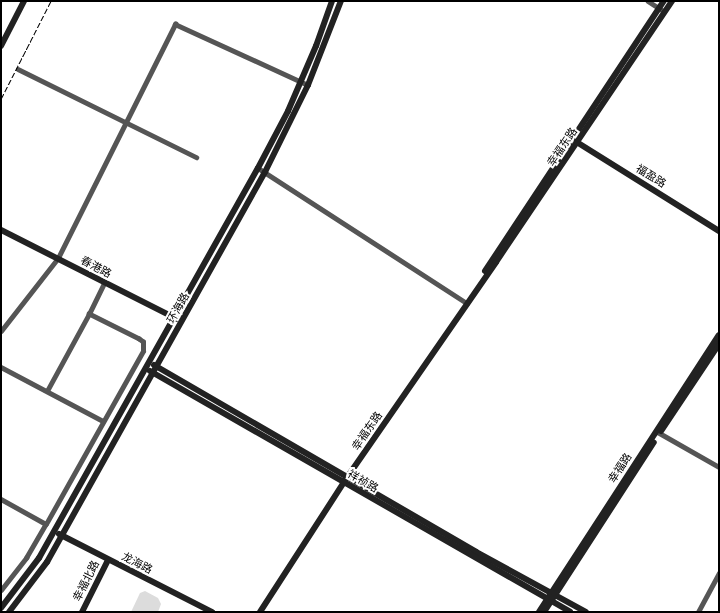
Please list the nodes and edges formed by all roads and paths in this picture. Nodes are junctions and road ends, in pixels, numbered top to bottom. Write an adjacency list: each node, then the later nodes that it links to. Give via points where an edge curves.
1 (24, 1): 8 (street)
2 (332, 1): 10 (street, 环海路)
3 (341, 1): 11 (street, 环海路)
4 (648, 1): 7 (street)
5 (664, 1): 7 (street, 幸福东路)
6 (672, 1): 7 (street, 幸福东路)
7 (662, 10): 13 (street, 幸福东路)
8 (1, 46)
9 (18, 69): 12 (street)
10 (300, 82): 11 (street); 12 (street, via 175,24); 15 (street, 环海路)
11 (308, 85): 16 (street, 环海路)
12 (126, 122): 14 (street); 19 (street)
13 (575, 140): 18 (street, 福盈路); 21 (street, 幸福东路)
14 (196, 157)
15 (258, 168): 16 (street); 23 (street, 环海路)
16 (265, 172): 21 (street); 24 (street, 环海路)
17 (1, 230): 19 (street, 春港路)
18 (719, 230)
19 (58, 258): 20 (street, 春港路); 25 (street)
20 (104, 283): 22 (street); 23 (street, 春港路)
21 (467, 303): 37 (street, 幸福东路)
22 (89, 314): 33 (street); 34 (street, via 139,339 144,346)
23 (174, 317): 24 (street, 春港路); 28 (street, 环海路)
24 (182, 321): 30 (street, 环海路)
25 (1, 330)
26 (719, 335): 35 (street, 幸福路)
27 (719, 344): 35 (street, 幸福路)
28 (149, 362): 30 (street); 31 (street, 环海路)
29 (1, 366): 33 (street)
30 (156, 366): 32 (street, 环海路); 37 (street)
31 (145, 368): 32 (street, 祥祯路); 40 (street, 环海路)
32 (152, 372): 37 (street, 祥祯路); 41 (street, 环海路)
33 (47, 391): 34 (street)
34 (103, 421): 39 (street)
35 (658, 432): 36 (street); 45 (street, 幸福路)
36 (719, 467)
37 (346, 479): 45 (street, 祥祯路); 46 (street, 祥祯路); 51 (street, 幸福东路)
38 (1, 499): 39 (street)
39 (46, 524): 44 (street, via 26,558)
40 (54, 531): 41 (street, 龙海路); 47 (street, 环海路, via 39,558)
41 (62, 535): 42 (street, 龙海路); 48 (street, 环海路, via 47,562)
42 (108, 560): 49 (street, 幸福北路); 50 (street, 龙海路)
43 (719, 572): 56 (street)
44 (1, 590)
45 (553, 595): 46 (street, 幸福路); 55 (street, 祥祯路)
46 (549, 601): 52 (street, 幸福路); 53 (street, 幸福路); 54 (street, 祥祯路)
47 (1, 608)
48 (9, 612)
49 (82, 612)
50 (212, 612)
51 (260, 612)
52 (538, 612)
53 (544, 612)
54 (570, 612)
55 (586, 612)
56 (698, 612)

